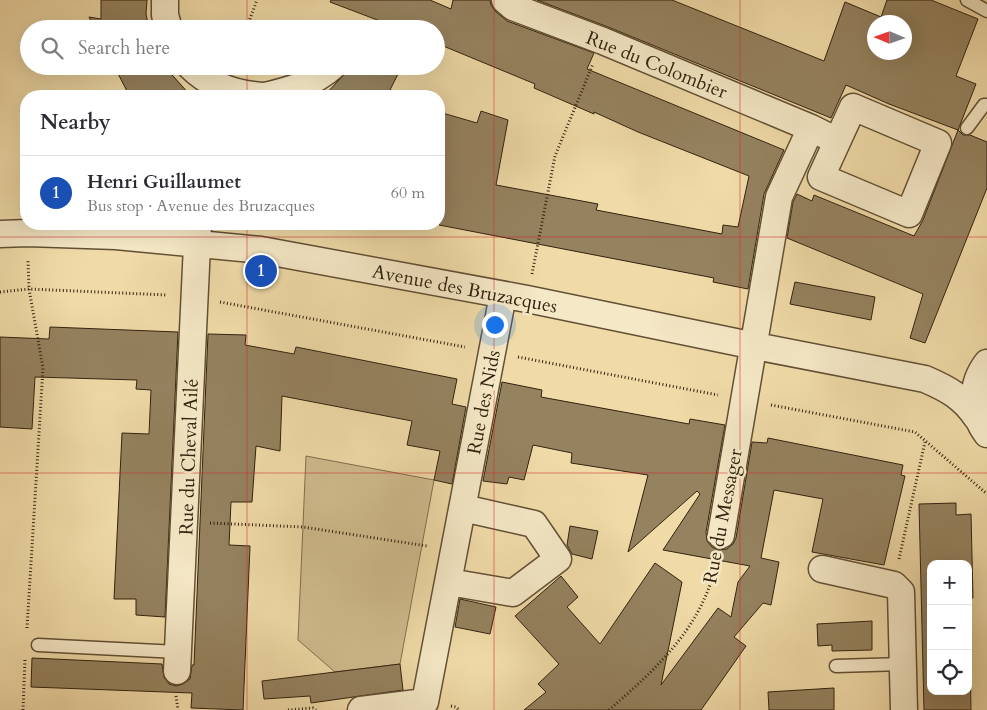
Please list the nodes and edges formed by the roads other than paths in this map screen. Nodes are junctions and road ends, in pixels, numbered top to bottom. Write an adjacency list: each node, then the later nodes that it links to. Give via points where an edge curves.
1 (166, 0): 5 (street)
2 (505, 0): 11 (street, Rue du Colombier, via 513,7)
3 (967, 0): 4 (lane)
4 (987, 11)
5 (166, 20)
6 (199, 75): 8 (street)
7 (322, 75): 9 (street)
8 (219, 90)
9 (289, 90)
10 (987, 106): 12 (lane, via 984,105)
11 (811, 128): 13 (street, Rue du Colombier); 17 (street, via 779,197)
12 (967, 128)
13 (837, 140): 13 (street, via 853,107 938,143 908,214 821,177)
14 (198, 233): 15 (street, Avenue des Bruzacques, via 116,236); 16 (street, Avenue des Bruzacques, via 261,250); 26 (street, Rue du Cheval Ailé)
15 (0, 234)
16 (515, 297): 17 (street, Avenue des Bruzacques); 21 (street, Rue des Nids, via 492,352)
17 (754, 346): 19 (street, Avenue des Bruzacques); 22 (street, Rue du Messager)
18 (986, 364): 19 (street, Avenue des Bruzacques, via 958,375); 20 (street, via 974,393)
19 (925, 379): 20 (street, Avenue des Bruzacques, via 962,399)
20 (982, 426)
21 (463, 508): 24 (street, Rue des Nids); 24 (street, via 534,524 558,559 512,593)
22 (720, 535)
23 (822, 569): 27 (street, via 894,585 901,592)
24 (449, 582): 29 (street, Rue des Nids, via 425,702)
25 (38, 645): 26 (lane)
26 (178, 661)
27 (903, 664): 28 (lane); 30 (street)
28 (836, 666)
29 (361, 710)
30 (904, 710)

